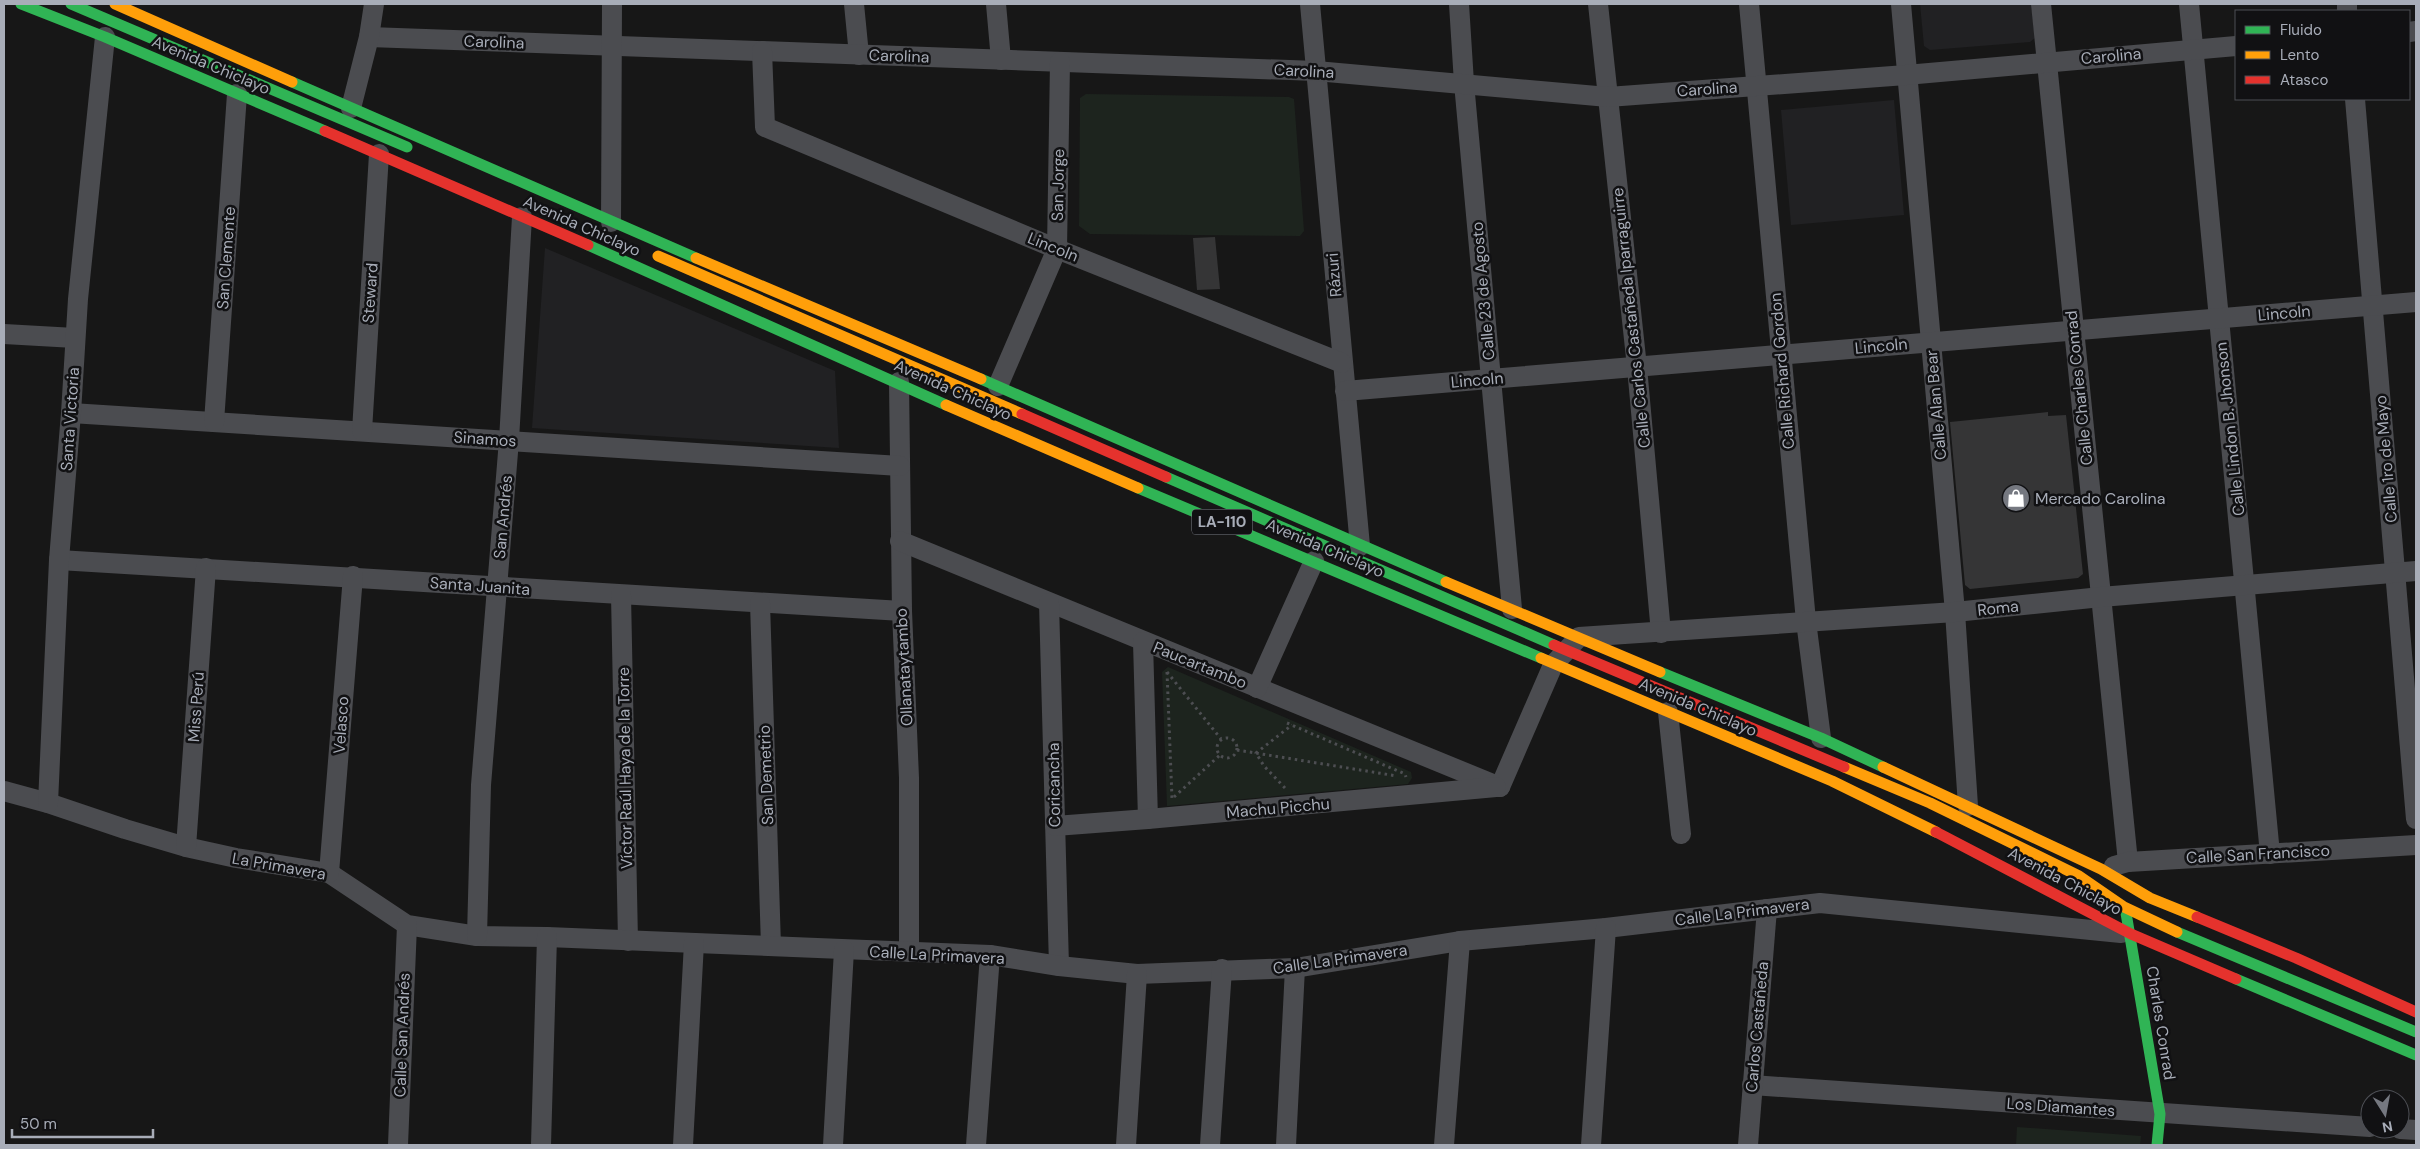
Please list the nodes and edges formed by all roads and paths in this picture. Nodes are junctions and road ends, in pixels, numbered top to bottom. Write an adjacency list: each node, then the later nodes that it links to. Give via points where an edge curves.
1 (21, 4): 15 (main road, Avenida Chiclayo / LA-110)
2 (70, 4): 33 (main road, Avenida Chiclayo)
3 (115, 4): 32 (main road, Avenida Chiclayo / LA-110)
4 (374, 4): 16 (street)
5 (612, 4): 17 (street)
6 (854, 4): 21 (street)
7 (996, 4): 22 (street)
8 (1310, 4): 25 (street, Rázuri)
9 (1459, 4): 27 (street, Calle 23 de Agosto)
10 (1598, 4): 30 (street, Calle Carlos Castañeda Iparraguirre)
11 (1749, 4): 28 (street, Calle Richard Gordon)
12 (1900, 4): 26 (street, Calle Alan Bear)
13 (2041, 4): 24 (street, Calle Charles Conrad)
14 (2189, 4): 19 (street, Calle Lindon B. Jhonson)
15 (105, 37): 29 (main road, Avenida Chiclayo / LA-110); 44 (street, Santa Victoria)
16 (369, 37): 17 (street, Carolina); 32 (street)
17 (612, 46): 20 (street, Carolina); 36 (street)
18 (2235, 46): 19 (street, Carolina)
19 (2193, 50): 24 (street, Carolina); 41 (street, Calle Lindon B. Jhonson)
20 (762, 51): 21 (street, Carolina); 37 (street, Lincoln, via 765,127)
21 (859, 55): 22 (street, Carolina)
22 (1001, 60): 23 (street, Carolina)
23 (1060, 62): 25 (street, Carolina); 37 (street, San Jorge)
24 (2046, 62): 26 (street, Carolina); 42 (street, Calle Charles Conrad)
25 (1316, 71): 27 (street, Carolina); 47 (street, Rázuri)
26 (1906, 74): 28 (street, Carolina); 45 (street, Calle Alan Bear)
27 (1464, 83): 30 (street, Carolina); 49 (street, Calle 23 de Agosto)
28 (1756, 86): 30 (street, Carolina); 46 (street, Calle Richard Gordon)
29 (237, 94): 34 (main road, Avenida Chiclayo / LA-110); 54 (street, San Clemente)
30 (1608, 97): 48 (street, Calle Carlos Castañeda Iparraguirre)
31 (2355, 100): 40 (street, Calle 1ro de Mayo)
32 (351, 108): 36 (main road, Avenida Chiclayo / LA-110)
33 (416, 151)
34 (379, 154): 35 (main road, Avenida Chiclayo / LA-110); 55 (street, Steward)
35 (522, 217): 50 (main road, Avenida Chiclayo / LA-110); 56 (street, San Andrés)
36 (611, 222): 51 (main road, Avenida Chiclayo / LA-110)
37 (1056, 248): 47 (street, Lincoln); 51 (street, San Jorge)
38 (650, 253): 78 (main road, Avenida Chiclayo)
39 (2416, 302): 40 (street, Lincoln)
40 (2372, 306): 41 (street, Lincoln); 64 (street, Calle 1ro de Mayo)
41 (2219, 318): 42 (street, Lincoln); 66 (street, Calle Lindon B. Jhonson)
42 (2074, 330): 45 (street, Lincoln); 69 (street, Calle Charles Conrad)
43 (4, 334): 44 (street)
44 (76, 338): 53 (street, Santa Victoria)
45 (1931, 342): 46 (street, Lincoln); 74 (street, Calle Alan Bear)
46 (1781, 355): 48 (street, Lincoln); 75 (street, Calle Richard Gordon)
47 (1342, 363): 52 (street, Rázuri)
48 (1637, 367): 49 (street, Lincoln); 76 (street, Calle Carlos Castañeda Iparraguirre)
49 (1492, 379): 52 (street, Lincoln); 72 (street, Calle 23 de Agosto)
50 (899, 382): 57 (street, Ollanataytambo); 61 (main road, Avenida Chiclayo / LA-110, via 982,422)
51 (998, 386): 59 (main road, Avenida Chiclayo / LA-110)
52 (1345, 391): 59 (street, Rázuri)
53 (71, 414): 54 (street, Sinamos); 60 (street, Santa Victoria)
54 (214, 422): 55 (street, Sinamos)
55 (362, 431): 56 (street, Sinamos)
56 (509, 440): 57 (street, Sinamos); 67 (street, San Andrés)
57 (900, 466): 58 (street, Ollanataytambo)
58 (900, 541): 71 (street, Paucartambo); 73 (street, Ollanataytambo)
59 (1360, 546): 72 (main road, Avenida Chiclayo / LA-110)
60 (59, 560): 62 (street, Santa Juanita); 91 (street, Santa Victoria)
61 (1314, 561): 78 (main road, Avenida Chiclayo / LA-110, via 1497,637); 79 (street)
62 (206, 568): 65 (street, Santa Juanita); 98 (street, Miss Perú)
63 (2416, 572): 64 (street, Roma)
64 (2395, 573): 66 (street, Roma); 94 (street, Calle 1ro de Mayo)
65 (353, 576): 67 (street, Santa Juanita); 102 (street, Velasco)
66 (2246, 585): 69 (street, Roma); 99 (street, Calle Lindon B. Jhonson)
67 (497, 588): 68 (street, Santa Juanita); 108 (street, San Andrés, via 481,785)
68 (621, 595): 70 (street, Santa Juanita); 110 (street, Víctor Raúl Haya de la Torre)
69 (2101, 598): 74 (street, Roma); 100 (street, Calle Charles Conrad)
70 (760, 603): 73 (street, Santa Juanita); 113 (street, San Demetrio)
71 (1049, 603): 77 (street, Paucartambo); 95 (street, Coricancha)
72 (1512, 609): 78 (main road, Avenida Chiclayo / LA-110)
73 (902, 610): 115 (street, Ollanataytambo, via 909,778)
74 (1955, 612): 75 (street, Roma); 92 (street, Calle Alan Bear)
75 (1806, 621): 76 (street, Roma); 82 (street, Calle Richard Gordon)
76 (1661, 633): 78 (street, Roma)
77 (1143, 642): 79 (street, Paucartambo); 93 (street)
78 (1566, 651): 80 (main road, Avenida Chiclayo / LA-110); 82 (main road, Avenida Chiclayo / LA-110, via 1678,680); 88 (street); 103 (main road, Avenida Chiclayo, via 1930,803 2079,876)
79 (1257, 688): 88 (street, Paucartambo)
80 (1668, 712): 96 (street); 107 (main road, Avenida Chiclayo / LA-110, via 1832,781 1967,847)
81 (1292, 725): 85 (path)
82 (1822, 738): 92 (main road, Avenida Chiclayo / LA-110)
83 (1221, 739): 84 (path, via 1233,740); 86 (path, via 1216,747); 86 (path, via 1167,672 1172,800)
84 (1237, 750): 85 (path); 86 (path, via 1230,758)
85 (1256, 753): 87 (path); 89 (path)
86 (1220, 755)
87 (1406, 777)
88 (1500, 787): 93 (street, Machu Picchu)
89 (1286, 790)
90 (4, 791): 91 (street, La Primavera)
91 (48, 802): 98 (street, La Primavera)
92 (1968, 806): 101 (main road, Avenida Chiclayo / LA-110)
93 (1148, 819): 95 (street, Machu Picchu)
94 (2416, 820)
95 (1055, 826): 117 (street, Coricancha)
96 (1681, 834)
97 (2416, 845): 99 (street, Calle San Francisco)
98 (186, 847): 102 (street, La Primavera)
99 (2270, 854): 100 (street, Calle San Francisco)
100 (2128, 862): 101 (street, Calle San Francisco)
101 (2101, 869): 121 (main road, Avenida Chiclayo / LA-110, via 2150,898)
102 (329, 873): 105 (street, La Primavera)
103 (2124, 907): 107 (main road, Charles Conrad); 122 (main road, Avenida Chiclayo, via 2152,922)
104 (1767, 909): 106 (street, Calle La Primavera); 107 (street, Calle La Primavera, via 1820,903); 124 (street, Carlos Castañeda)
105 (406, 925): 108 (street, La Primavera); 127 (street, Calle San Andrés)
106 (1606, 928): 111 (street, Calle La Primavera); 136 (street)
107 (2131, 934): 123 (main road, Avenida Chiclayo / LA-110); 125 (main road, Charles Conrad)
108 (477, 936): 109 (street, La Primavera)
109 (547, 937): 110 (street, Calle La Primavera); 128 (street)
110 (628, 941): 112 (street, Calle La Primavera)
111 (1460, 941): 118 (street, Calle La Primavera); 135 (street)
112 (694, 943): 113 (street, Calle La Primavera); 129 (street)
113 (771, 946): 114 (street, Calle La Primavera)
114 (844, 950): 115 (street, Calle La Primavera); 130 (street)
115 (909, 952): 116 (street, Calle La Primavera)
116 (990, 956): 117 (street, Calle La Primavera); 131 (street)
117 (1059, 966): 120 (street, Calle La Primavera)
118 (1295, 968): 119 (street, Calle La Primavera); 134 (street)
119 (1222, 969): 120 (street, Calle La Primavera); 133 (street)
120 (1137, 974): 132 (street)
121 (2416, 1012)
122 (2416, 1032)
123 (2416, 1054)
124 (1752, 1084): 125 (street, Los Diamantes); 137 (street, Carlos Castañeda)
125 (2160, 1114): 126 (street, Los Diamantes); 138 (main road, Charles Conrad)
126 (2360, 1126)
127 (398, 1145)
128 (541, 1145)
129 (683, 1145)
130 (833, 1145)
131 (976, 1145)
132 (1126, 1145)
133 (1210, 1145)
134 (1286, 1145)
135 (1444, 1145)
136 (1591, 1145)
137 (1748, 1145)
138 (2157, 1145)

